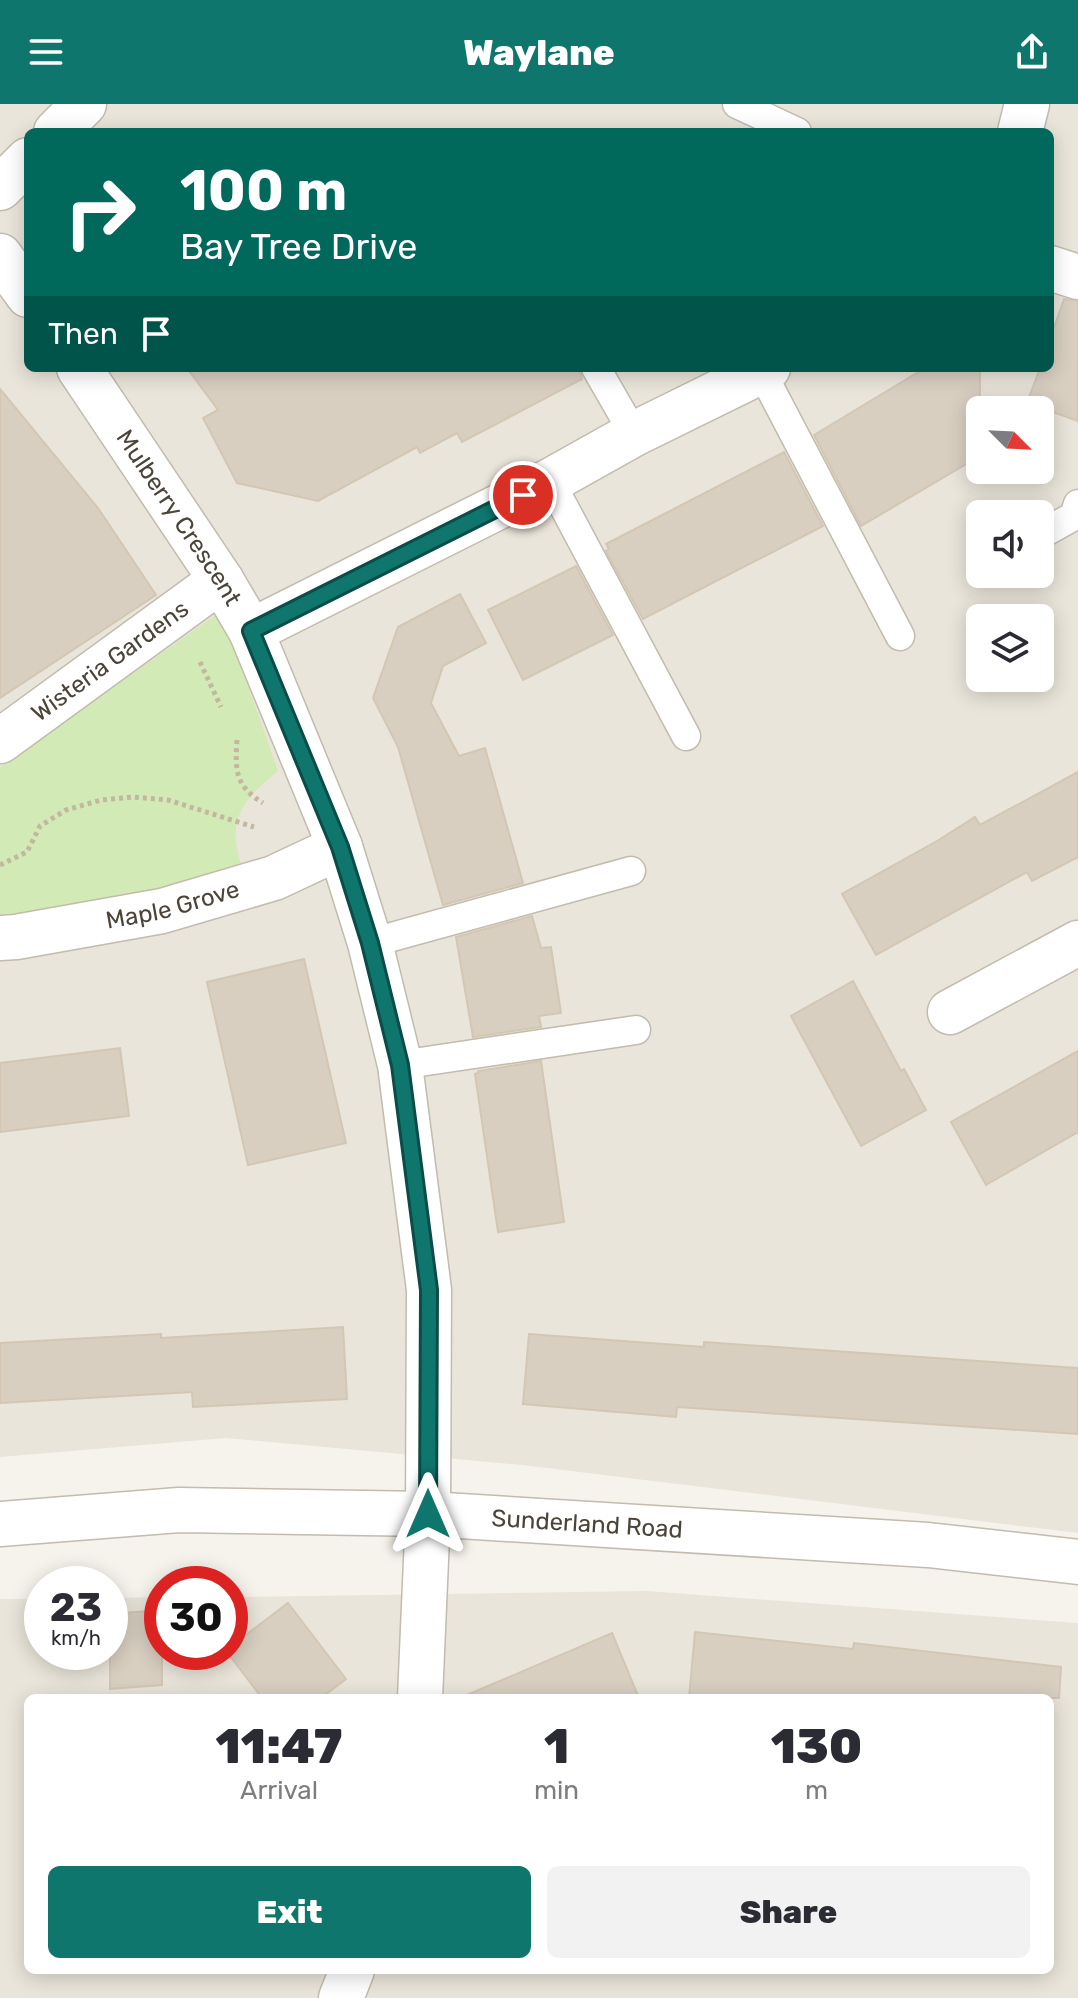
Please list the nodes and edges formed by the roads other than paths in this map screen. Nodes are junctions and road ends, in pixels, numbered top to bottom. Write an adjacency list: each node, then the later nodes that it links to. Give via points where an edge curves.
1 (84, 104): 4 (street)
2 (737, 104): 5 (lane)
3 (1027, 104): 6 (street)
4 (60, 128)
5 (788, 128)
6 (1021, 128)
7 (24, 164): 8 (street)
8 (0, 188)
9 (0, 256): 12 (street)
10 (1054, 269): 11 (street)
11 (1078, 277)
12 (24, 289)
13 (82, 372): 21 (street, Mulberry Crescent)
14 (598, 372): 17 (lane)
15 (760, 372): 17 (street)
16 (765, 372): 23 (lane)
17 (634, 434): 18 (street)
18 (550, 481): 22 (street); 24 (lane)
19 (1078, 504): 20 (lane, via 1074,516)
20 (1054, 527)
21 (221, 580): 22 (street, Mulberry Crescent); 25 (street, Wisteria Gardens)
22 (251, 631): 26 (street, Mulberry Crescent)
23 (900, 636)
24 (686, 736)
25 (0, 741)
26 (340, 847): 28 (street, Maple Grove, via 274,878 162,911); 29 (street, Mulberry Crescent)
27 (631, 871): 29 (lane)
28 (0, 938)
29 (370, 943): 33 (street, Mulberry Crescent)
30 (1078, 943): 31 (street)
31 (950, 1012)
32 (636, 1030): 33 (lane)
33 (400, 1065): 34 (street, Mulberry Crescent, via 429,1290)
34 (428, 1514): 35 (street, Sunderland Road, via 179,1510); 36 (street, Sunderland Road, via 928,1545); 37 (street, Mulberry Crescent)
35 (0, 1524)
36 (1078, 1562)
37 (420, 1694)
38 (350, 1974): 39 (street)
39 (341, 1998)

